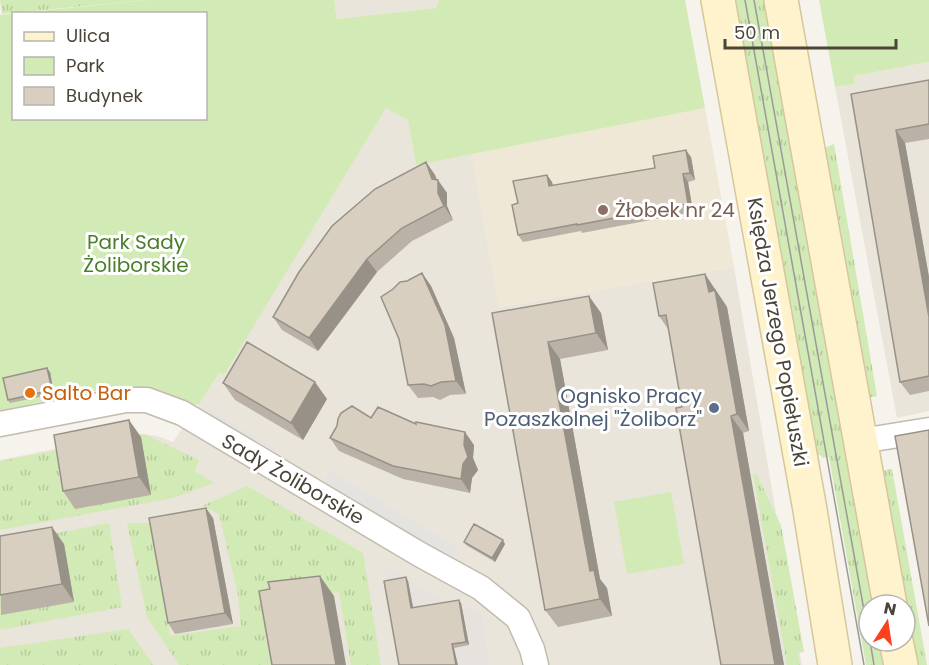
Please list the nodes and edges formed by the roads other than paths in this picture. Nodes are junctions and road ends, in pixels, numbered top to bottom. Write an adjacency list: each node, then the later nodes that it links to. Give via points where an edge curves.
1 (718, 0): 8 (main road, Księdza Jerzego Popiełuszki)
2 (781, 0): 5 (main road)
3 (0, 424): 7 (street, Sady Żoliborskie, via 126,400 147,400 173,409 481,588 518,618)
4 (929, 430): 5 (street)
5 (861, 441): 6 (main road)
6 (888, 593)
7 (536, 665)
8 (835, 665)

